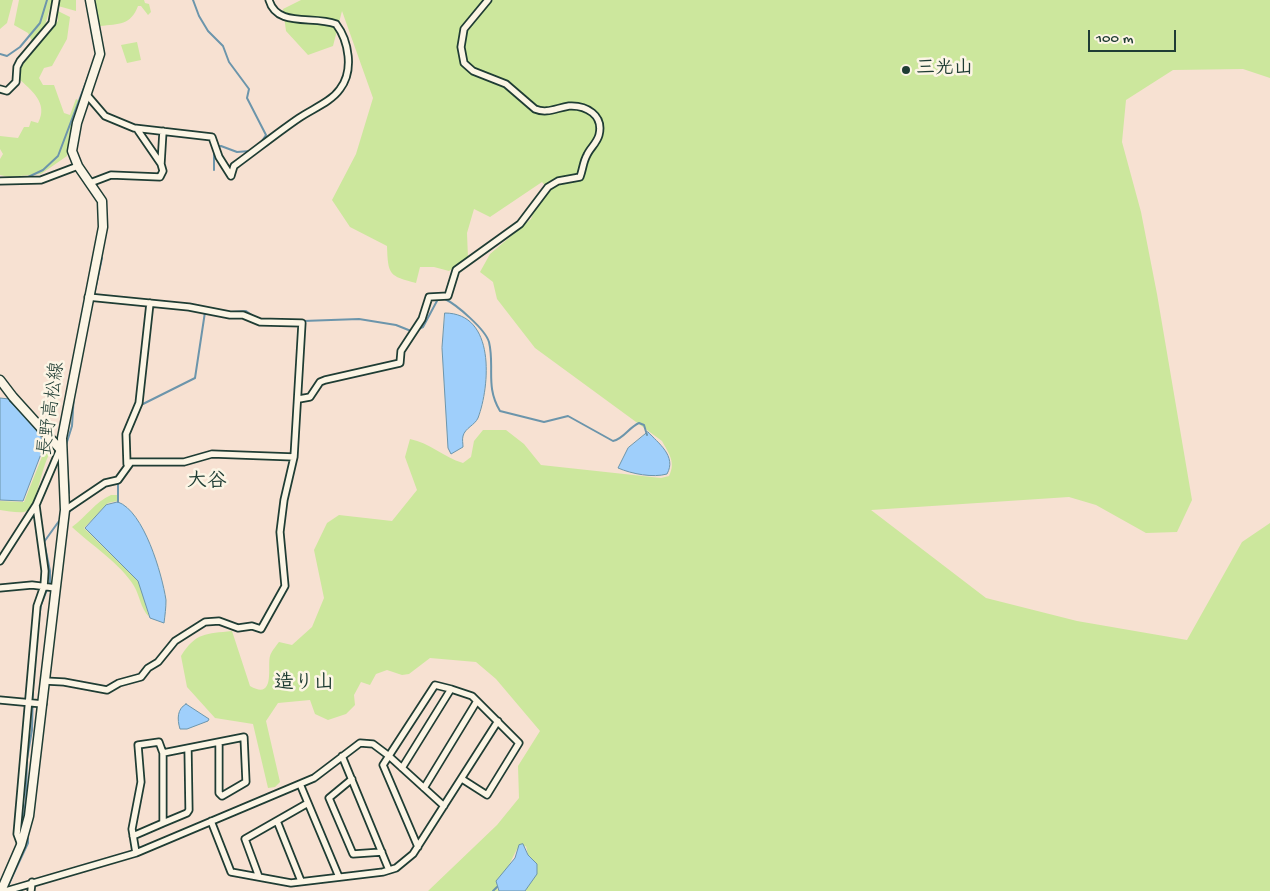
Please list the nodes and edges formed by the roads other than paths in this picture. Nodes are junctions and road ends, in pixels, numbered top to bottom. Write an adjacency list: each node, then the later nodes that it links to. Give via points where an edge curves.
1 (56, 0): 5 (street, via 52,23 20,61 16,82 7,91)
2 (90, 0): 6 (main road, 長野高松線, via 100,54)
3 (269, 0): 8 (street, via 282,17 326,20 336,24 346,41 348,60 346,78 336,94 234,166 231,176 212,138)
4 (488, 0): 16 (street, via 464,29 461,47 464,63 506,84 535,109 541,111 568,106 590,109 600,131 587,154 580,177 558,181 548,187 520,224 456,270 448,296 429,297 422,319 401,351 400,362 325,380 310,397)
5 (0, 90)
6 (87, 95): 7 (street, via 105,116); 10 (main road, 長野高松線, via 72,144)
7 (137, 129): 8 (street); 9 (street)
8 (163, 131): 9 (street)
9 (161, 164): 12 (street, via 163,171 160,177 112,175)
10 (78, 166): 11 (street, via 41,180); 12 (main road, 長野高松線)
11 (0, 181)
12 (90, 184): 13 (main road, 長野高松線, via 103,206 103,227)
13 (92, 297): 14 (street); 17 (main road, 長野高松線)
14 (150, 303): 16 (street, via 243,315 260,322 302,323); 19 (street, via 139,403 126,434)
15 (0, 380): 17 (main road)
16 (299, 399): 18 (street)
17 (60, 448): 20 (street); 21 (main road, 長野高松線)
18 (294, 457): 19 (street, via 212,454 184,462); 25 (street, via 280,532 285,586 261,629 252,626 238,628 219,621 205,622 175,641 141,677 107,690)
19 (128, 464): 21 (street, via 118,480 105,483)
20 (36, 505): 22 (street); 23 (street)
21 (65, 510): 23 (main road, 長野高松線)
22 (0, 560)
23 (50, 587): 24 (street); 25 (main road, 長野高松線); 29 (street, via 37,606)
24 (0, 588)
25 (45, 682): 29 (main road, 長野高松線)
26 (451, 689): 28 (street); 35 (street, via 435,685); 36 (street)
27 (0, 700): 29 (street)
28 (478, 701): 30 (street); 40 (street)
29 (35, 703): 47 (main road, 長野高松線, via 29,816); 47 (street, via 17,834)
30 (498, 721): 38 (street); 38 (street, via 519,743 487,795)
31 (220, 743): 31 (street, via 244,737 246,782 222,796 219,793); 32 (street)
32 (188, 748): 33 (street); 45 (street, via 188,813)
33 (163, 753): 45 (street); 46 (street, via 159,742 138,745 141,782)
34 (342, 756): 35 (street, via 360,743 373,744); 37 (street); 39 (street, via 314,778)
35 (389, 756): 36 (street); 48 (street, via 383,765)
36 (402, 768): 40 (street)
37 (352, 778): 49 (street); 49 (street, via 329,798 354,854)
38 (462, 779): 42 (street)
39 (300, 784): 41 (street); 43 (street)
40 (424, 788): 42 (street)
41 (308, 803): 44 (street); 53 (street)
42 (444, 806): 48 (street)
43 (212, 821): 50 (street); 52 (street, via 231,872)
44 (277, 821): 52 (street, via 246,839); 54 (street)
45 (163, 823): 46 (street)
46 (133, 836): 50 (street)
47 (21, 846): 56 (main road, 長野高松線)
48 (418, 847): 51 (street, via 406,861)
49 (382, 852): 51 (street)
50 (136, 853): 55 (street)
51 (389, 870): 53 (street)
52 (259, 877): 54 (street, via 291,883)
53 (339, 877): 54 (street)
54 (301, 881)
55 (32, 882): 56 (street); 57 (street)
56 (4, 888)
57 (31, 891)

